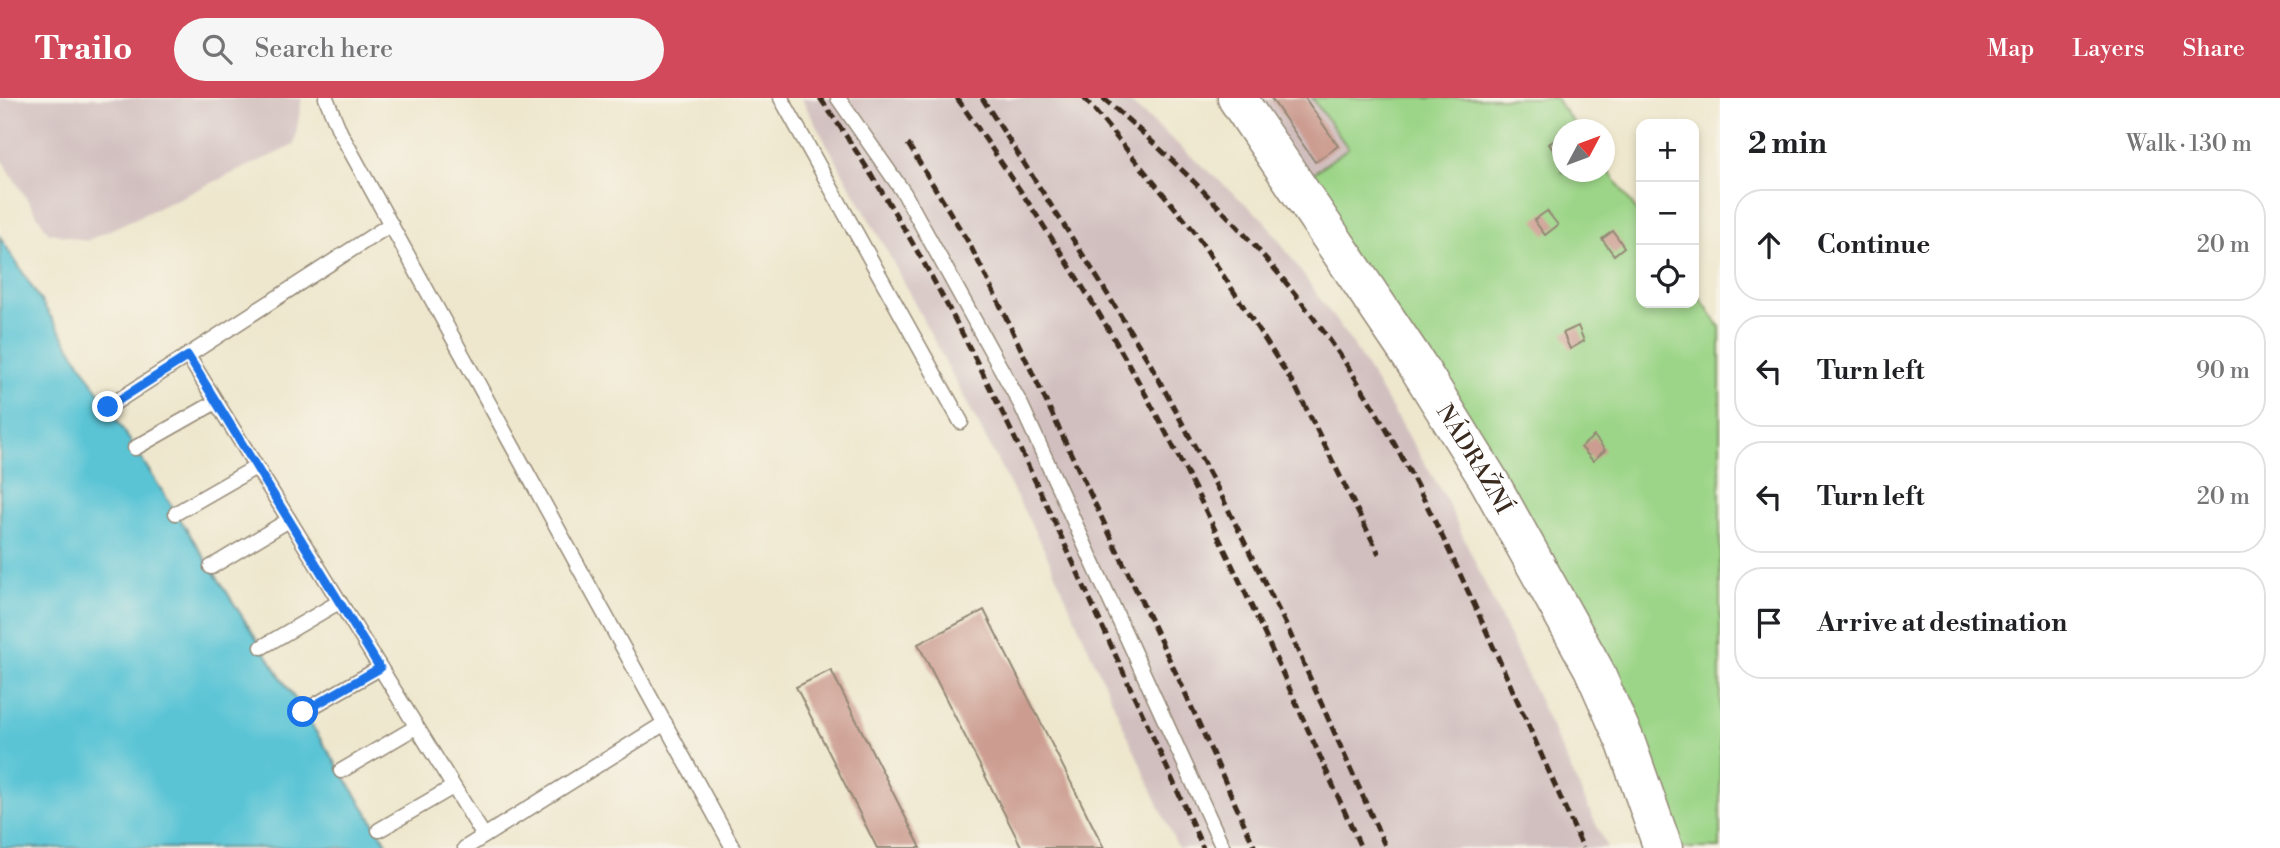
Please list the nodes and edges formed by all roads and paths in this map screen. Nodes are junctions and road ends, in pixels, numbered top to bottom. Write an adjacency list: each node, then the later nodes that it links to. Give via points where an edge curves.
1 (326, 98): 5 (lane)
2 (781, 98): 9 (lane)
3 (838, 98): 27 (lane, via 904,193 1021,405)
4 (1237, 98): 28 (main road, NÁDRAŽNÍ, via 1489,479 1593,668)
5 (391, 224): 6 (lane); 19 (lane)
6 (188, 356): 7 (lane); 8 (lane)
7 (216, 402): 10 (lane); 11 (lane)
8 (108, 407)
9 (961, 422)
10 (135, 448)
11 (256, 467): 12 (lane); 13 (lane)
12 (176, 513)
13 (289, 520): 14 (lane); 15 (lane)
14 (211, 567)
15 (339, 602): 16 (lane); 17 (lane)
16 (262, 647)
17 (380, 668): 18 (lane); 20 (lane)
18 (303, 712)
19 (665, 723): 24 (lane); 26 (lane)
20 (416, 727): 21 (lane); 22 (lane)
21 (341, 771)
22 (453, 787): 23 (lane); 24 (lane)
23 (379, 830)
24 (484, 836): 25 (lane)
25 (466, 848)
26 (733, 848)
27 (1223, 848)
28 (1664, 848)

